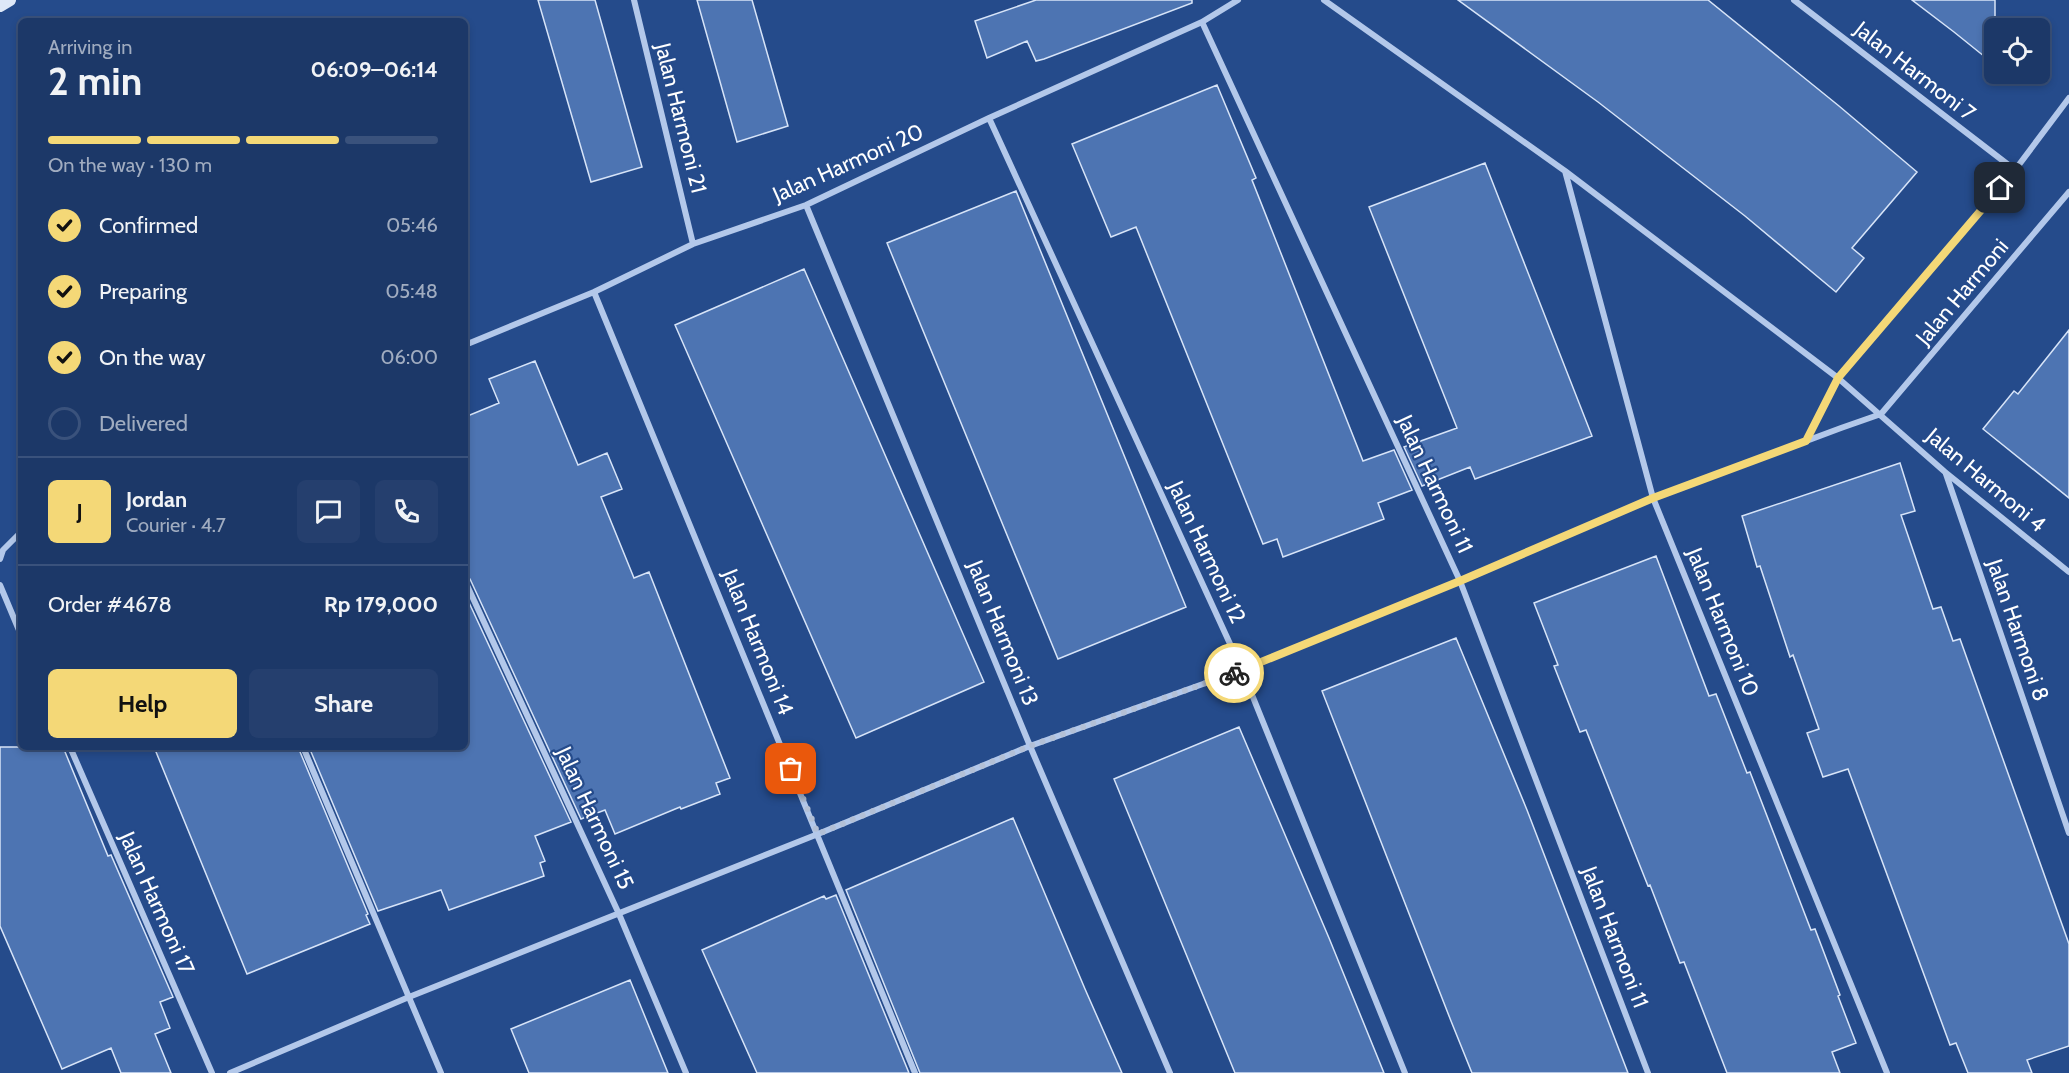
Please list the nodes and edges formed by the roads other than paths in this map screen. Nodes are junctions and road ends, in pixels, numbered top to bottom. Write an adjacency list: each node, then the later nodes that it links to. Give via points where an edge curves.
1 (10, 0): 6 (street)
2 (634, 0): 16 (street, Jalan Harmoni 21)
3 (1239, 0): 7 (street, Jalan Harmoni 20)
4 (1324, 0): 11 (street, Jalan Harmoni 4)
5 (1794, 0): 10 (street, Jalan Harmoni 7)
6 (0, 6)
7 (1202, 22): 9 (street, Jalan Harmoni 20); 27 (street, Jalan Harmoni 11)
8 (2069, 98): 10 (street, Jalan Harmoni)
9 (989, 118): 14 (street, Jalan Harmoni 20); 31 (street, Jalan Harmoni 12)
10 (2014, 170): 19 (street, Jalan Harmoni)
11 (1565, 171): 19 (street, Jalan Harmoni 4); 23 (street, Jalan Harmoni 10)
12 (2069, 192): 13 (street, Jalan Harmoni)
13 (2062, 201): 15 (street); 20 (street, Jalan Harmoni)
14 (807, 205): 16 (street, Jalan Harmoni 20); 32 (street, Jalan Harmoni 13)
15 (2069, 207)
16 (693, 244): 17 (street, Jalan Harmoni 20)
17 (594, 292): 18 (street, Jalan Harmoni 20); 36 (street, Jalan Harmoni 14)
18 (468, 344)
19 (1838, 378): 20 (street, Jalan Harmoni 4); 21 (street, Jalan Harmoni)
20 (1881, 414): 21 (street); 22 (street, Jalan Harmoni 4)
21 (1806, 441): 23 (street)
22 (1945, 472): 26 (street, Jalan Harmoni 4); 35 (street, Jalan Harmoni 8)
23 (1653, 498): 27 (street); 47 (street, Jalan Harmoni 10)
24 (18, 535): 25 (street)
25 (0, 559)
26 (2069, 572)
27 (1460, 581): 31 (street); 46 (street, Jalan Harmoni 11)
28 (0, 585): 30 (street)
29 (468, 587): 37 (street, Jalan Harmoni 15)
30 (18, 628)
31 (1242, 670): 32 (street); 45 (street, Jalan Harmoni 12)
32 (1030, 746): 36 (street); 44 (street, Jalan Harmoni 13)
33 (71, 750): 39 (street, Jalan Harmoni 17)
34 (304, 750): 38 (street)
35 (2069, 833)
36 (818, 834): 37 (street); 43 (street, Jalan Harmoni 14)
37 (619, 914): 38 (street); 42 (street, Jalan Harmoni 15)
38 (409, 997): 40 (street); 41 (street)
39 (212, 1073)
40 (230, 1073)
41 (441, 1073)
42 (686, 1073)
43 (915, 1073)
44 (1170, 1073)
45 (1405, 1073)
46 (1648, 1073)
47 (1887, 1073)

